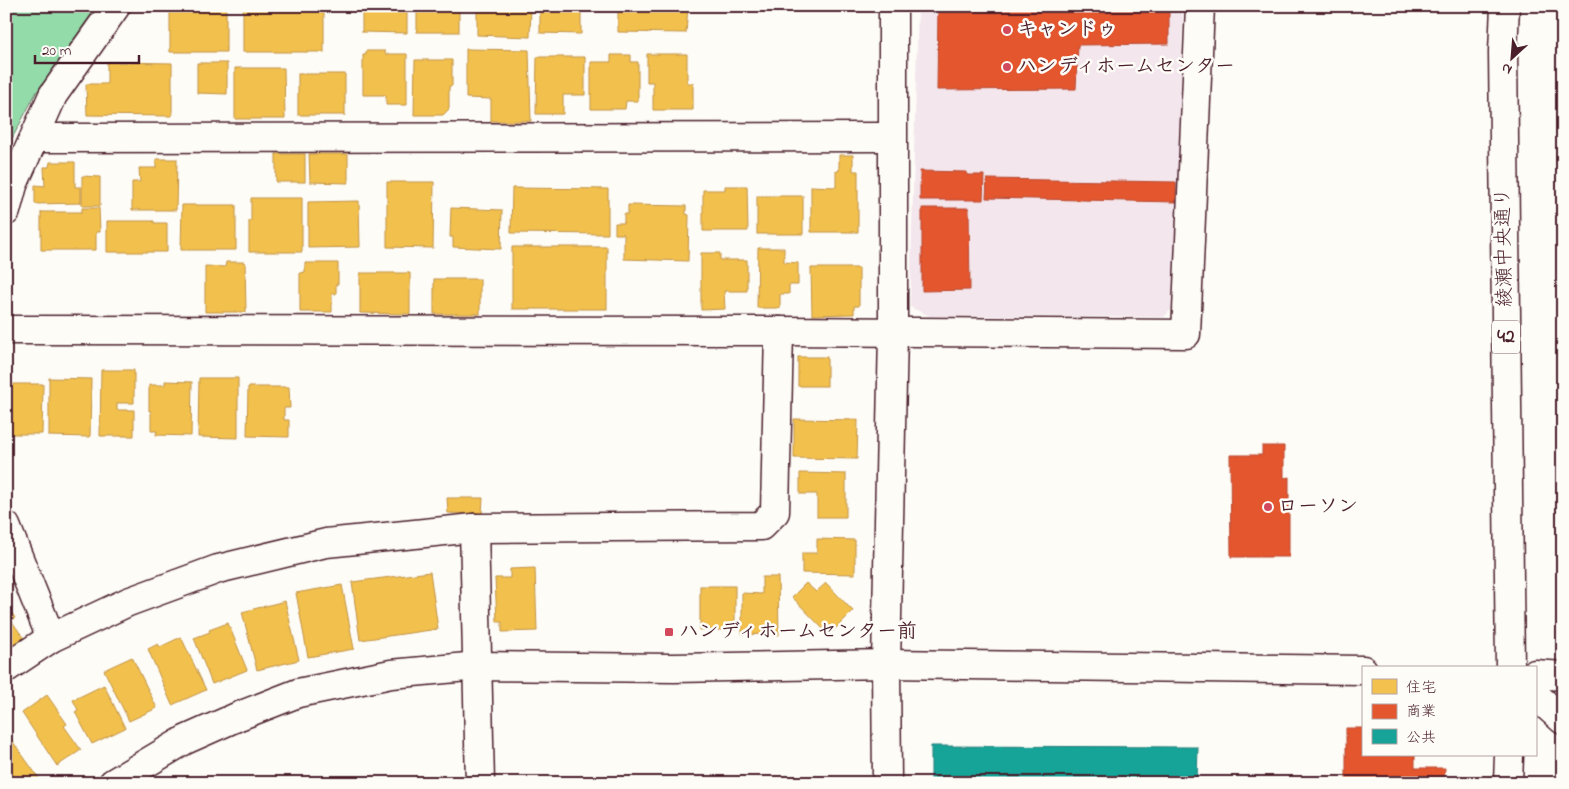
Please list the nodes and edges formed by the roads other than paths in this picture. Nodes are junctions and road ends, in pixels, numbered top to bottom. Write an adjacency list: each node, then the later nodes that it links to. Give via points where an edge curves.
1 (116, 6): 6 (street, via 53,95)
2 (893, 6): 5 (street)
3 (1200, 6): 10 (street, via 1186,334)
4 (1505, 6): 16 (street, 綾瀬中央通り / 42)
5 (892, 137): 6 (street); 10 (street)
6 (35, 138): 7 (street, via 13,185)
7 (6, 211)
8 (6, 330): 9 (street)
9 (779, 331): 10 (street); 12 (street, via 775,512 761,526)
10 (893, 333): 14 (street)
11 (6, 526): 13 (street)
12 (474, 528): 13 (street, via 326,543 218,569 128,602); 15 (street)
13 (51, 638): 17 (street)
14 (886, 664): 15 (street, via 674,668); 18 (street); 26 (street)
15 (478, 666): 24 (street, via 391,674 298,693 184,740); 25 (street)
16 (1510, 666)
17 (6, 668)
18 (1362, 670)
19 (1536, 674): 20 (street)
20 (1563, 676)
21 (1536, 696): 22 (street)
22 (1563, 720)
23 (1508, 756): 27 (street)
24 (113, 783)
25 (480, 783)
26 (886, 783)
27 (1508, 783)

